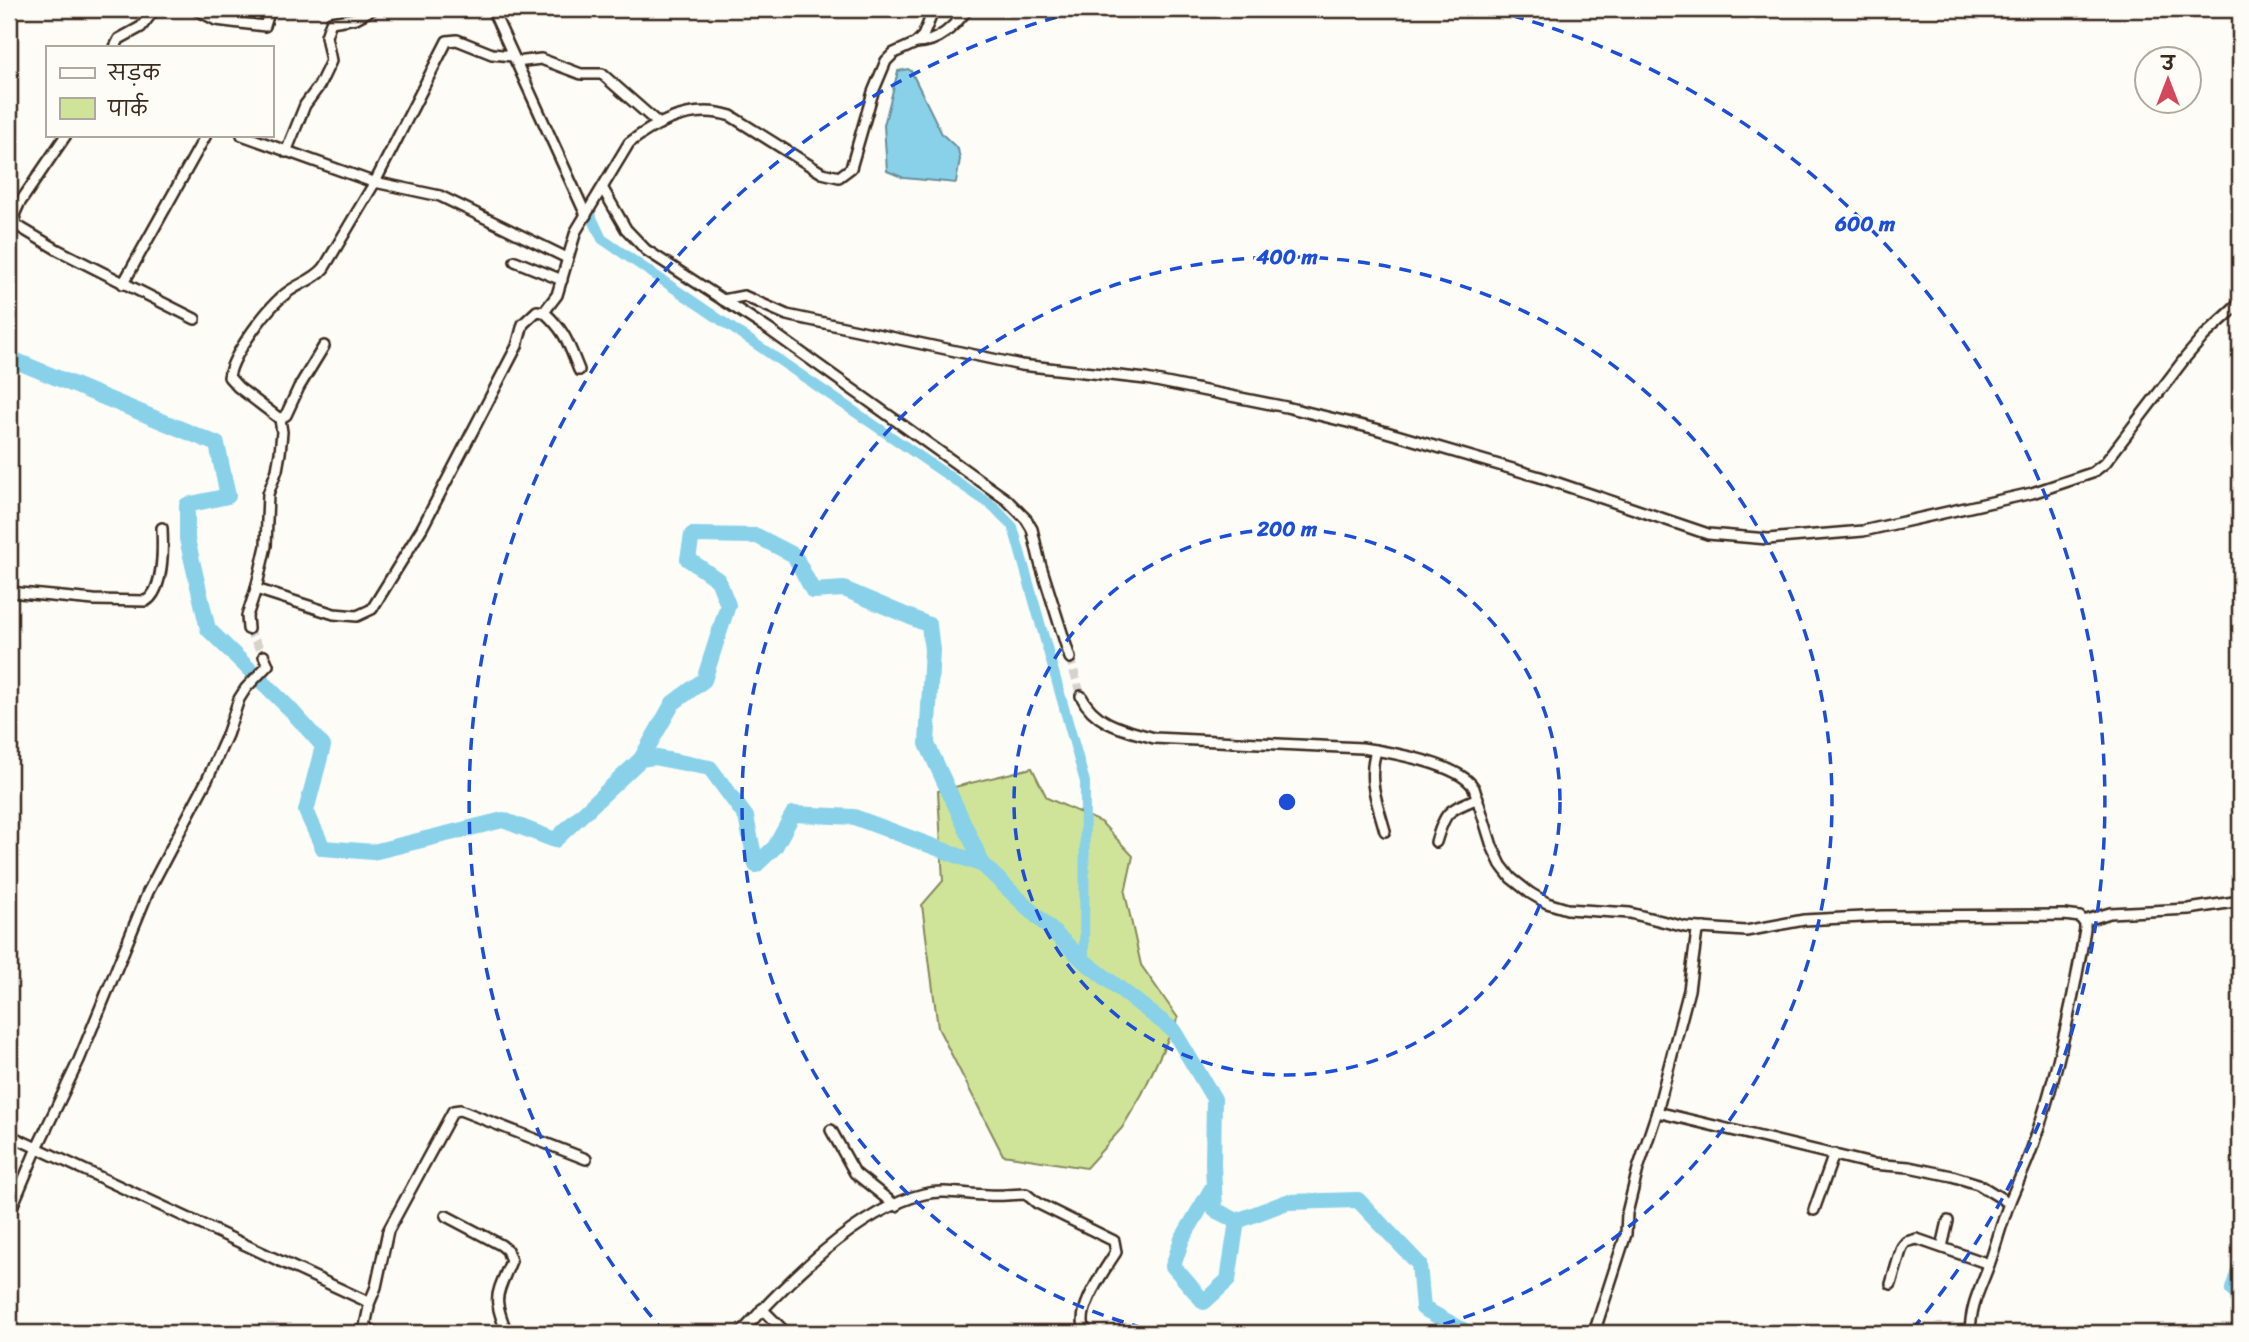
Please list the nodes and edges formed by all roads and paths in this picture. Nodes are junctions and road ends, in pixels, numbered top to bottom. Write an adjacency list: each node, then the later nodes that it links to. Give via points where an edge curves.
1 (10, 9): 9 (street)
2 (155, 9): 11 (street, via 141,27 119,39)
3 (195, 9): 4 (street, via 216,20 257,26 265,26)
4 (270, 9)
5 (373, 9): 17 (street, via 356,18 331,22 326,36 331,61 305,105)
6 (492, 9): 12 (street)
7 (934, 9): 10 (street, via 927,30)
8 (968, 9): 10 (street, via 940,37)
9 (9, 15)
10 (916, 43): 13 (street, via 886,61 851,168 839,177 822,173 718,112 693,111)
11 (116, 46)
12 (519, 60): 13 (street, via 547,61 581,74 602,74); 18 (street, via 457,40 447,41); 20 (street)
13 (659, 124): 19 (street, via 629,142)
14 (65, 136): 24 (street, via 29,187 14,221 34,237)
15 (205, 136): 24 (street)
16 (245, 136): 17 (street)
17 (286, 152): 18 (street)
18 (375, 182): 21 (street, via 440,196); 31 (street, via 318,275 280,299 249,335 232,367 232,382)
19 (601, 191): 20 (street); 25 (street, via 635,241)
20 (589, 211): 21 (street)
21 (567, 258): 23 (street)
22 (515, 261): 23 (street)
23 (562, 280): 27 (street)
24 (123, 284): 28 (street)
25 (723, 300): 26 (street, via 744,296 787,315 1021,365 1146,379 1286,407 1540,477 1708,534 1768,539 1886,527 2032,493 2092,473 2105,463 2195,346); 37 (street, via 1007,500 1026,519)
26 (2240, 303)
27 (544, 312): 30 (street, via 567,337); 33 (street, via 537,311 523,324 517,346 428,516 372,609 357,616 334,614)
28 (195, 319)
29 (324, 346): 31 (street)
30 (579, 370)
31 (280, 419): 33 (street, via 279,462 268,494 266,546)
32 (162, 528): 34 (street, via 161,570 146,601)
33 (256, 589): 35 (street, via 247,615)
34 (9, 592)
35 (248, 629)
36 (264, 656): 49 (street, via 268,663 239,699 208,778 148,892)
37 (1070, 658)
38 (1082, 696): 39 (street, via 1100,719 1154,738)
39 (1376, 750): 40 (street, via 1455,773 1470,782); 41 (street, via 1371,782)
40 (1478, 798): 42 (street, via 1448,812); 45 (street, via 1501,865 1546,903)
41 (1385, 831)
42 (1436, 842)
43 (2240, 901): 44 (street, via 2110,913)
44 (2083, 920): 45 (street, via 2064,915 1882,916 1804,920 1746,930); 52 (street, via 2077,986 2052,1089)
45 (1704, 928): 46 (street, via 1697,931 1689,990)
46 (1657, 1112): 50 (street); 70 (street, via 1635,1180 1626,1234)
47 (831, 1130): 53 (street, via 855,1173)
48 (9, 1135): 49 (street)
49 (37, 1148): 55 (street); 61 (street)
50 (1834, 1154): 52 (street, via 1952,1176 1978,1184); 54 (street)
51 (586, 1159): 61 (street, via 453,1111 388,1231)
52 (2009, 1203): 59 (street)
53 (895, 1206): 62 (street, via 843,1235); 69 (street, via 932,1192 1026,1194 1109,1238 1116,1251 1093,1288 1081,1320)
54 (1814, 1210)
55 (9, 1214)
56 (446, 1216): 66 (street, via 501,1245 510,1255 496,1299)
57 (1948, 1221): 58 (street)
58 (1942, 1247): 59 (street); 60 (street, via 1917,1238 1906,1242)
59 (1989, 1265): 71 (street, via 1972,1307)
60 (1891, 1284)
61 (369, 1304): 63 (street)
62 (762, 1310): 67 (street); 68 (street)
63 (365, 1324): 64 (street); 65 (street)
64 (359, 1333)
65 (376, 1333)
66 (507, 1333)
67 (741, 1333)
68 (786, 1333)
69 (1088, 1333)
70 (1594, 1333)
71 (1970, 1333)

